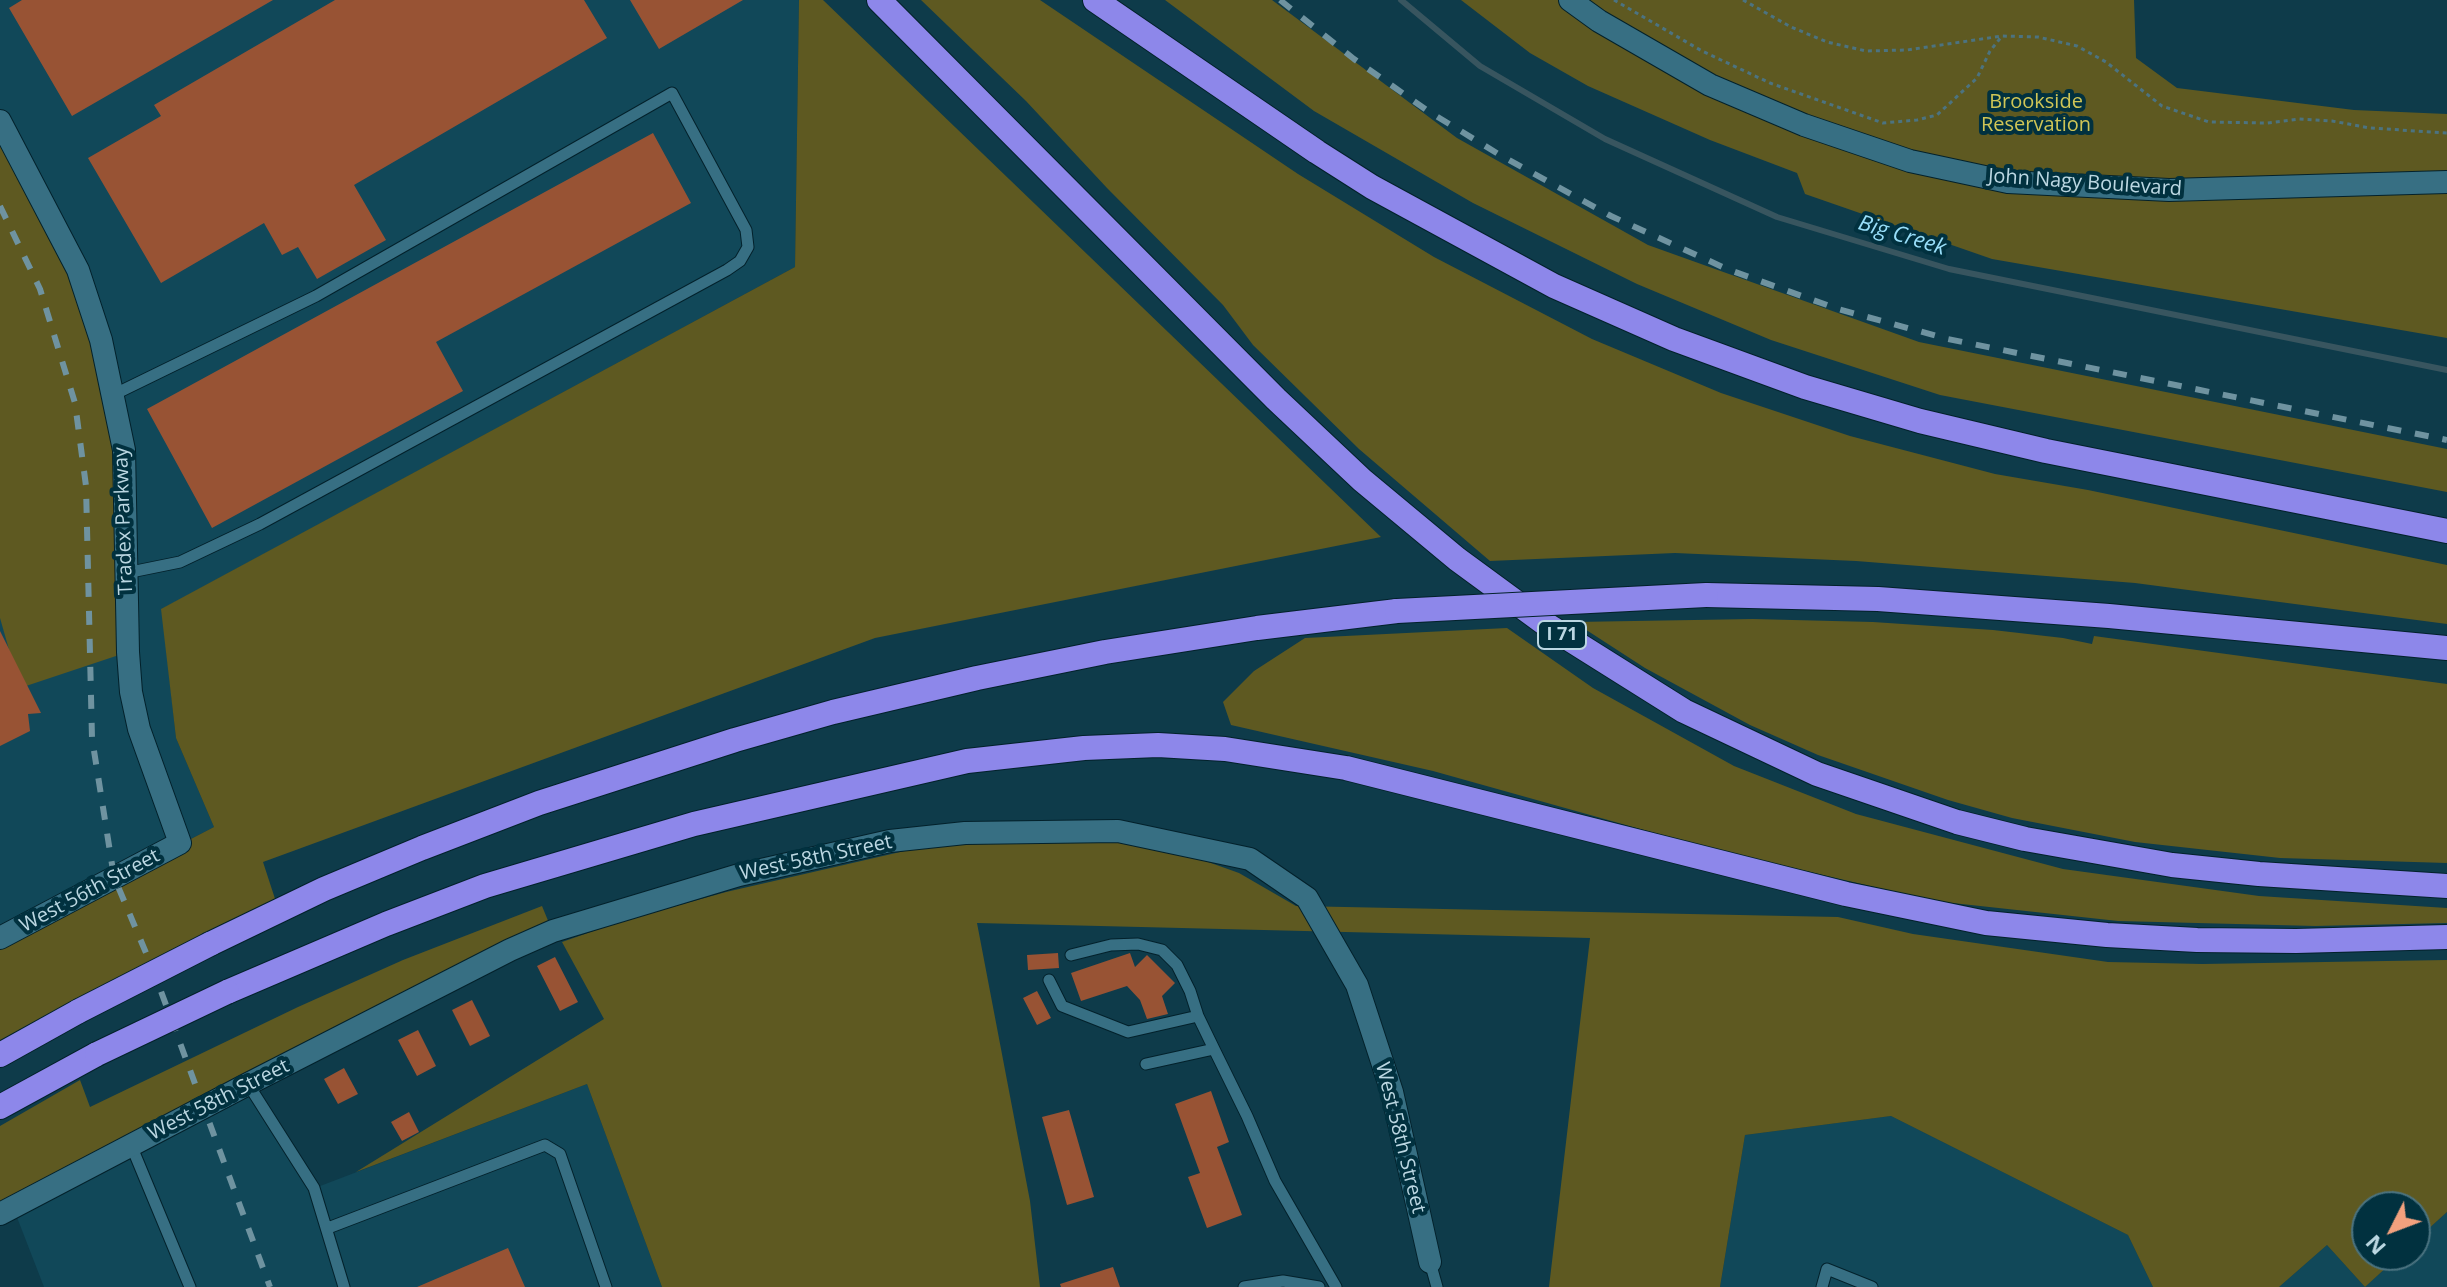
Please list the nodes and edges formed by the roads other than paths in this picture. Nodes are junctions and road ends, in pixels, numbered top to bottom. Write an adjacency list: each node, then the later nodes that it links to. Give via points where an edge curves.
1 (879, 0): 11 (highway, I 71, via 1362,480 1547,625 1684,711 1872,794 2025,839 2172,865 2328,881)
2 (1095, 0): 7 (highway, via 1372,187 1554,286 1674,339 1805,387 1920,421)
3 (1570, 0): 5 (street, John Nagy Boulevard, via 1710,85 1804,125 1910,161 2008,182 2169,190)
4 (0, 121): 6 (street, Tradex Parkway, via 78,270)
5 (2447, 182)
6 (113, 395): 8 (street, Tradex Parkway, via 124,450); 8 (lane, via 316,296 672,93 746,230 748,247 727,270 249,530 180,562)
7 (2447, 531)
8 (126, 573): 10 (street, Tradex Parkway, via 131,692)
9 (2447, 648): 18 (highway, bridge, via 1878,599 1706,595 1397,611 1105,652 833,712 539,803 324,889)
10 (180, 843): 12 (street, West 56th Street)
11 (2447, 886)
12 (0, 937)
13 (2447, 937): 21 (highway, bridge, via 2197,940 1986,923 1846,894 1346,768 1225,749 1158,745 1058,750 967,761 694,824 485,886 227,992)
14 (1071, 955): 16 (lane, via 1111,945 1162,950 1177,965)
15 (1049, 980): 16 (lane, via 1062,1006 1128,1032)
16 (1198, 1016): 17 (lane)
17 (1214, 1049): 19 (lane); 31 (lane, via 1275,1181)
18 (0, 1055)
19 (1146, 1064)
20 (248, 1084): 22 (street, West 58th Street); 24 (lane, via 314,1188); 25 (street, West 58th Street, via 553,931 739,875 890,841 965,833 1118,831 1250,859 1307,898 1357,985 1392,1092)
21 (0, 1107)
22 (131, 1145): 23 (street, West 58th Street); 26 (lane)
23 (0, 1214)
24 (328, 1228): 27 (lane); 28 (lane, via 545,1145 560,1154)
25 (1430, 1262): 32 (lane)
26 (190, 1287)
27 (344, 1287)
28 (606, 1287)
29 (1244, 1287): 30 (lane, via 1283,1281)
30 (1319, 1287)
31 (1336, 1287)
32 (1437, 1287)
33 (1822, 1287): 34 (lane, via 1827,1269)
34 (1872, 1287)

